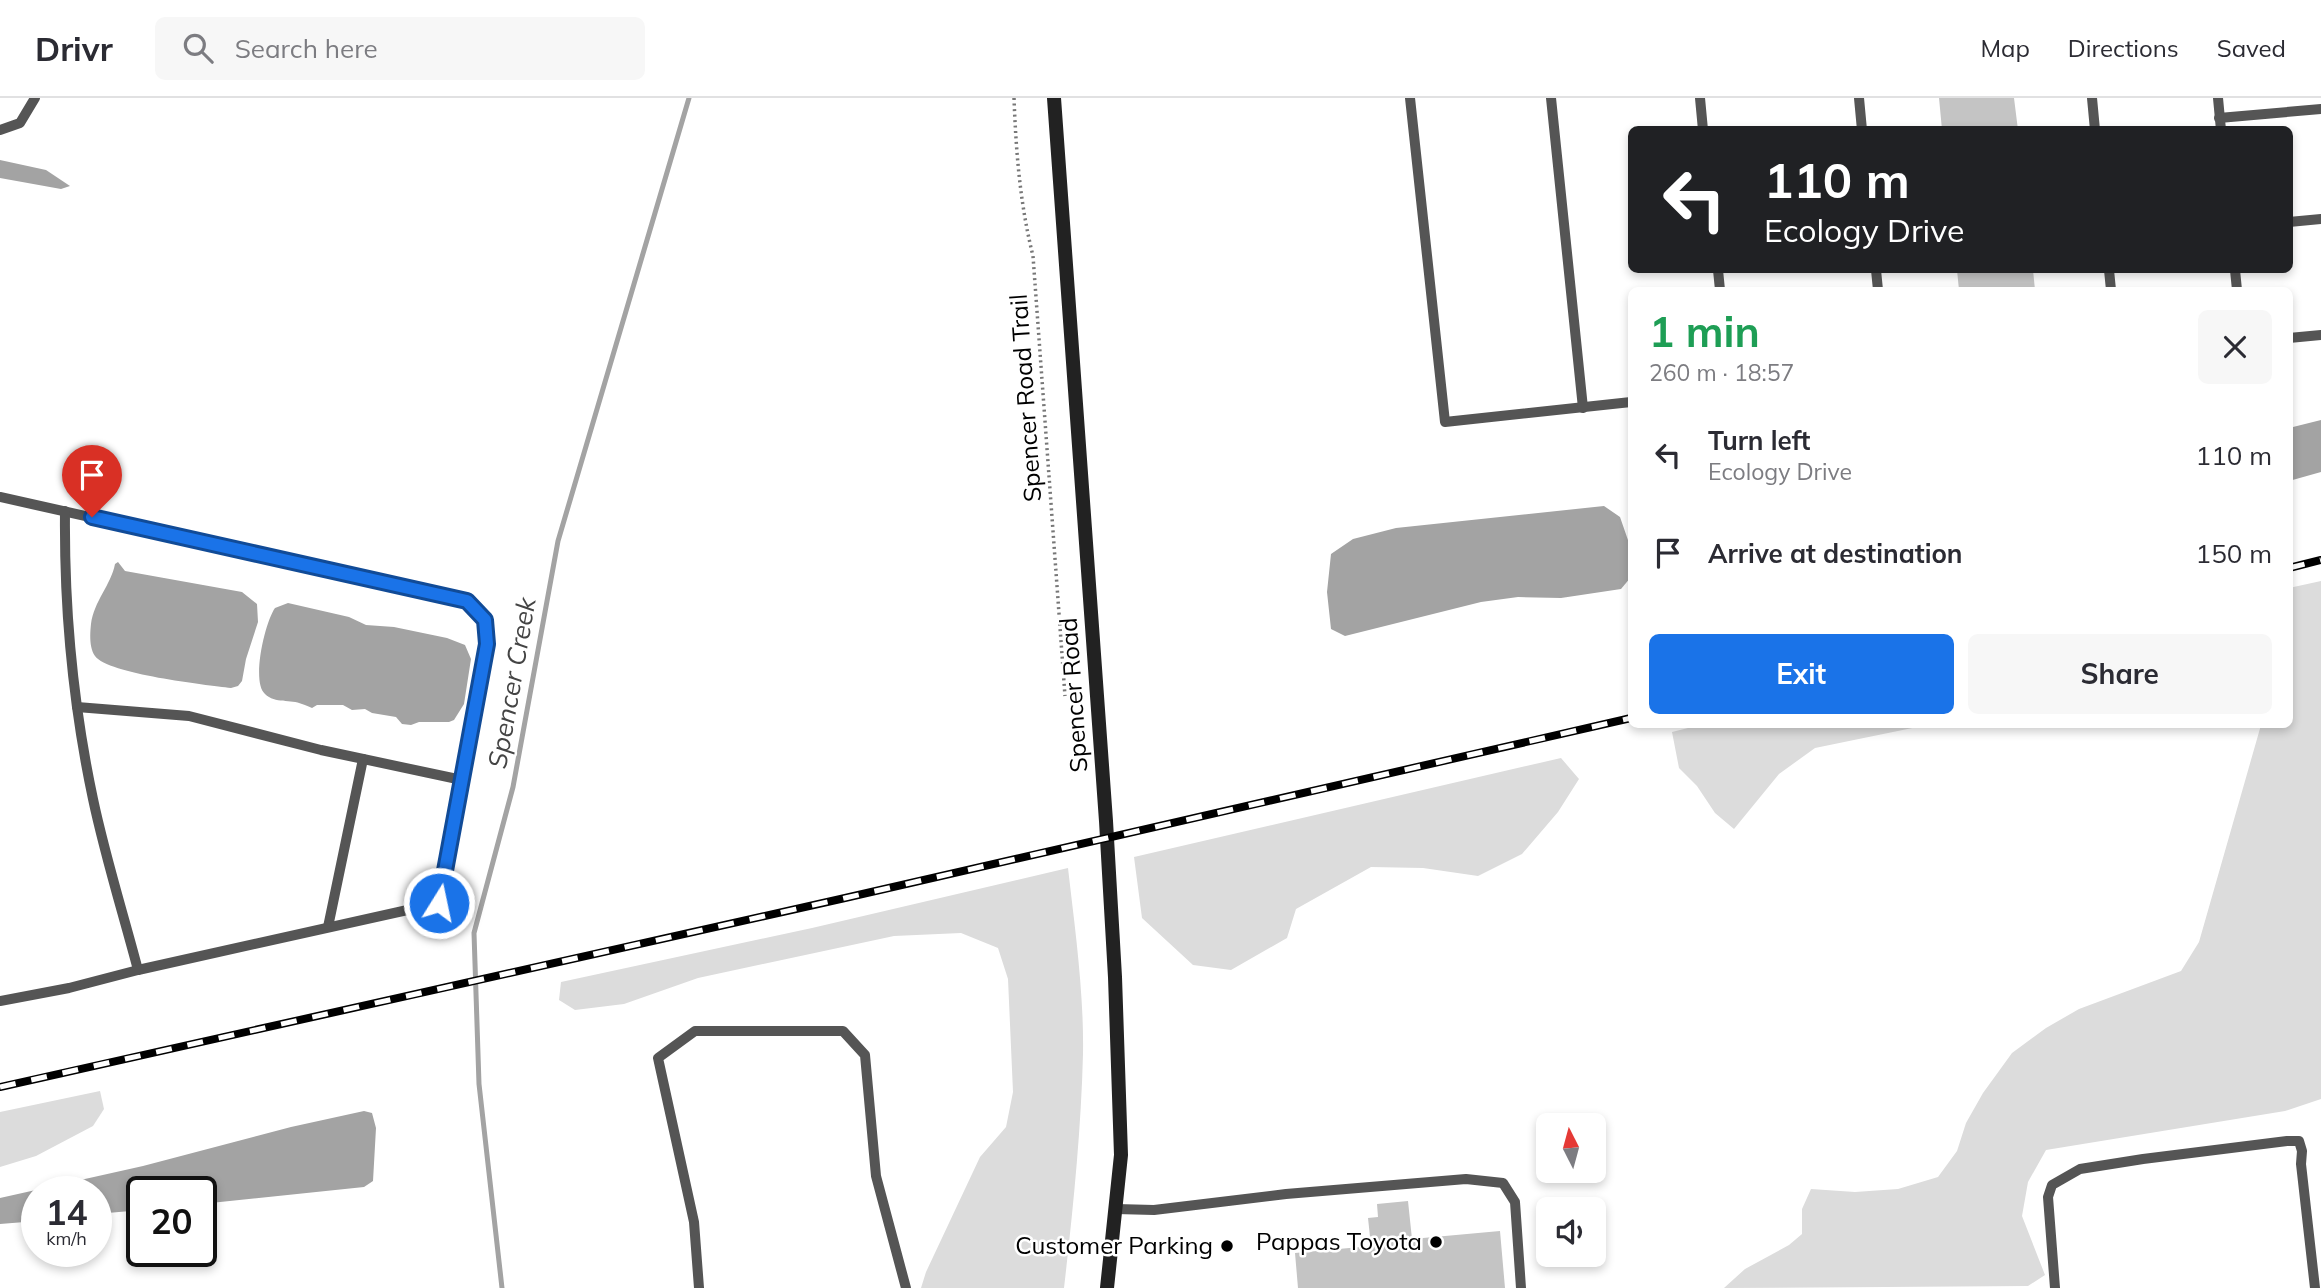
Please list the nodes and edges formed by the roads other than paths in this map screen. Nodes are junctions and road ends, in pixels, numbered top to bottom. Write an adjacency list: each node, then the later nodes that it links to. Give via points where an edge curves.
1 (35, 98): 14 (lane, via 20,123)
2 (1054, 98): 31 (main road, Spencer Road, via 1106,821 1121,1155)
3 (1410, 98): 20 (lane, via 1445,422)
4 (1551, 98): 20 (lane)
5 (1700, 98): 11 (lane)
6 (1858, 98): 12 (lane)
7 (2092, 98): 13 (lane)
8 (2218, 98): 10 (lane)
9 (2321, 109): 10 (lane)
10 (2220, 124)
11 (1703, 126)
12 (1862, 126)
13 (2095, 126)
14 (0, 130)
15 (2321, 219): 16 (lane)
16 (2293, 222)
17 (2321, 335): 18 (lane)
18 (2293, 338)
19 (1628, 402): 20 (lane)
20 (1583, 408)
21 (0, 497): 22 (lane)
22 (65, 511): 23 (lane, via 64,563); 25 (lane, via 467,601 485,620 487,644)
23 (77, 708): 24 (lane, via 189,716); 29 (lane, via 93,800)
24 (363, 759): 25 (lane); 28 (lane)
25 (462, 780): 26 (lane)
26 (439, 903): 27 (lane); 28 (lane)
27 (437, 918)
28 (328, 927): 29 (lane)
29 (138, 970): 30 (lane)
30 (0, 1001)
31 (1116, 1209): 34 (main road, Spencer Road); 35 (lane, via 1154,1210 1465,1180 1503,1183 1515,1202)
32 (699, 1288): 33 (lane, via 694,1222 658,1058 695,1031 844,1031 865,1055 876,1176)
33 (906, 1288)
34 (1107, 1288)
35 (1521, 1288)
36 (2055, 1288): 37 (lane, via 2048,1197 2056,1182 2080,1169 2287,1141 2299,1141 2302,1151)
37 (2315, 1288)

